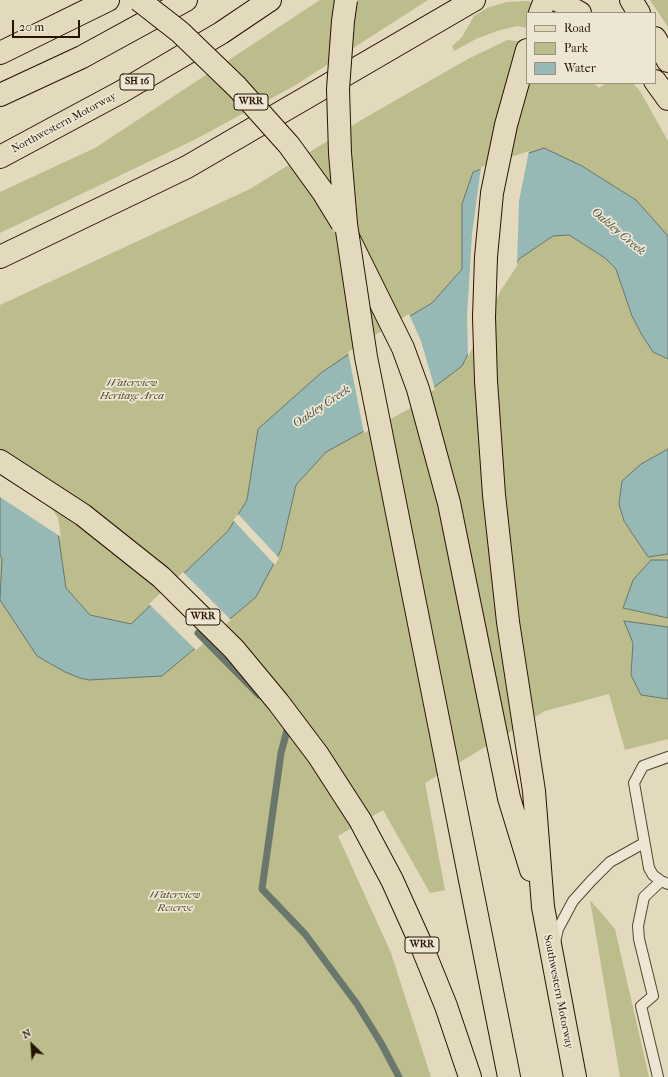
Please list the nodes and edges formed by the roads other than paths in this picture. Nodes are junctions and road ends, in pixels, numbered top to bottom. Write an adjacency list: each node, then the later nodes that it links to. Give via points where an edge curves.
1 (108, 0): 14 (main road)
2 (139, 0): 26 (main road, WRR, bridge, via 180,32 237,87 290,146 323,192 380,298 403,348 418,390 449,504 509,798)
3 (186, 0): 18 (main road, via 82,57)
4 (270, 0): 20 (main road, Northwestern Motorway / SH 16, via 221,33 121,92)
5 (346, 0): 29 (main road, bridge, via 338,89 340,153 347,232 366,357)
6 (474, 0): 21 (main road, via 187,167)
7 (545, 0): 10 (main road)
8 (557, 0): 11 (main road)
9 (631, 0): 12 (main road)
10 (540, 12)
11 (578, 12)
12 (638, 12)
13 (656, 40): 16 (main road)
14 (0, 53)
15 (526, 54): 26 (main road, via 506,125 492,193 484,317 494,495 508,622 534,791)
16 (668, 61)
17 (656, 82): 19 (main road)
18 (0, 95)
19 (668, 99)
20 (0, 157)
21 (0, 257)
22 (0, 461): 28 (main road, WRR, via 82,515 162,577 234,649 278,702 318,755 360,820 392,880 446,1006)
23 (668, 757): 24 (lane, via 643,766 634,783)
24 (644, 843): 25 (lane, via 652,875); 27 (lane, via 610,862 573,901 558,929)
25 (664, 882): 31 (lane, via 644,897 638,926 653,996 641,1006)
26 (543, 907): 27 (main road, Southwestern Motorway / WRR)
27 (552, 960): 30 (main road, Southwestern Motorway / WRR)
28 (470, 1077)
29 (509, 1077)
30 (574, 1077)
31 (658, 1077)

